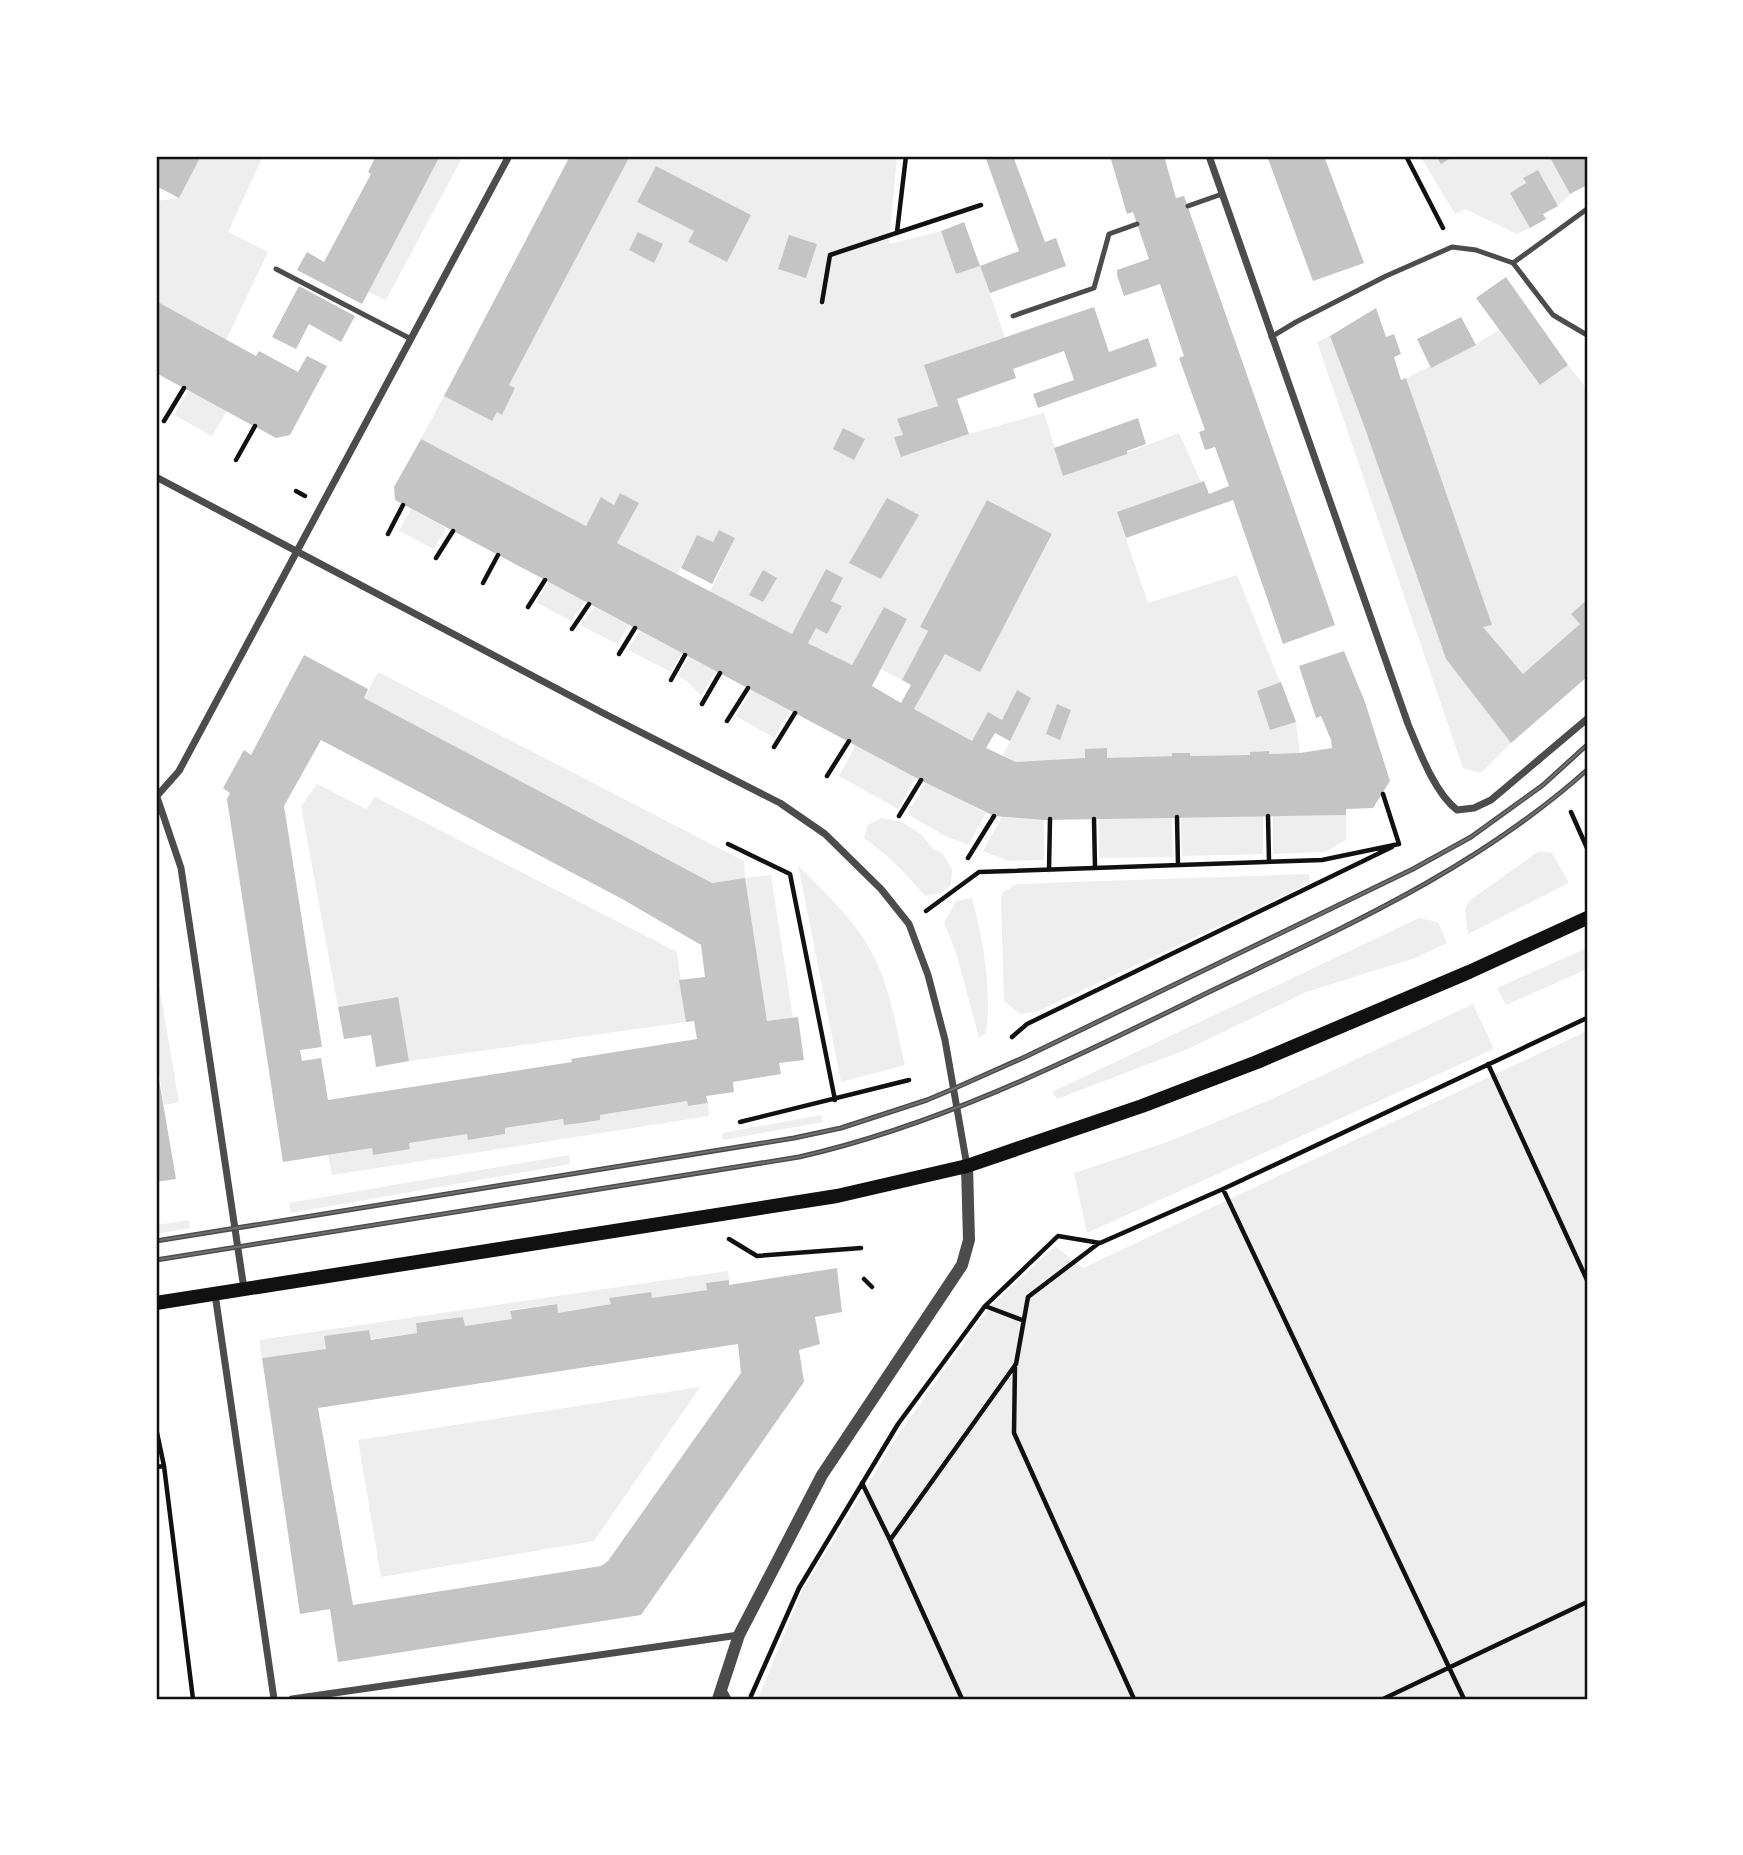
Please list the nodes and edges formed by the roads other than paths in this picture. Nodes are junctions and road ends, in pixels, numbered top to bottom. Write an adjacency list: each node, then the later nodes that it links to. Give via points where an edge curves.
1 (509, 156): 12 (street)
2 (1209, 156): 3 (street)
3 (1222, 194): 4 (lane); 11 (street)
4 (1188, 206)
5 (1587, 209): 7 (lane)
6 (1137, 224): 9 (lane, via 1109,234 1094,288)
7 (1513, 263): 10 (lane, via 1553,315); 11 (lane, via 1452,247)
8 (276, 269): 12 (lane)
9 (1013, 316)
10 (1587, 335)
11 (1271, 337): 15 (street, via 1408,724 1450,804 1457,810 1491,800)
12 (411, 339): 14 (street)
13 (156, 477): 14 (street)
14 (298, 551): 18 (street, via 179,771); 20 (street, via 780,803 825,834 881,888 909,924 928,975)
15 (1587, 719)
16 (1587, 745): 20 (lane, via 1543,785 1471,837 1413,869)
17 (1587, 770): 21 (lane, via 1492,846 1423,887 1070,1059)
18 (156, 797): 23 (street, via 181,868)
19 (1587, 918): 22 (main road, via 1257,1062 1142,1107)
20 (953, 1089): 21 (street); 23 (lane, via 841,1128 794,1139)
21 (957, 1108): 22 (street); 25 (lane, via 799,1157)
22 (967, 1166): 27 (main road, via 854,1193); 30 (street, via 969,1240 962,1265 822,1475)
23 (235, 1228): 24 (lane); 25 (street)
24 (156, 1241)
25 (238, 1248): 26 (lane); 27 (street)
26 (156, 1261)
27 (244, 1289): 28 (main road)
28 (215, 1294): 29 (main road); 34 (street)
29 (156, 1303)
30 (739, 1635): 31 (street); 32 (street)
31 (722, 1685): 36 (street); 37 (lane)
32 (332, 1696): 33 (street)
33 (309, 1698): 35 (street)
34 (274, 1699)
35 (292, 1699)
36 (718, 1699)
37 (729, 1699)

